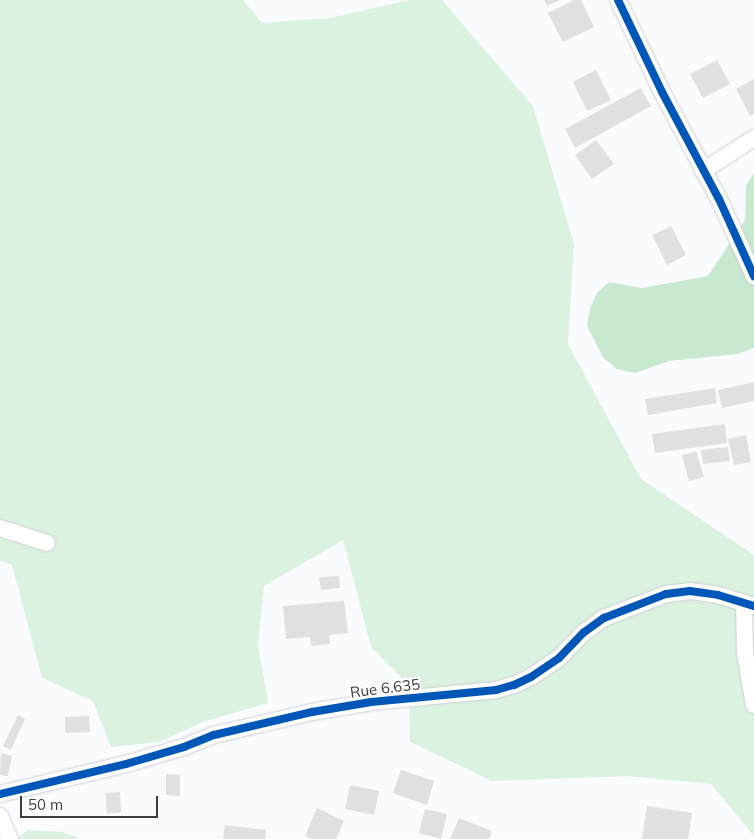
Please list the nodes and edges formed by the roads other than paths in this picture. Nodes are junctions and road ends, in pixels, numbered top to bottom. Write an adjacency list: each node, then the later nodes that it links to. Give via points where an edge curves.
1 (618, 0): 3 (street)
2 (754, 138): 3 (street)
3 (703, 171): 4 (street, via 719,198)
4 (754, 276)
5 (0, 528): 6 (street)
6 (47, 543)
7 (749, 605): 8 (street, via 745,652); 9 (street, Rue 6.635, via 718,595 690,591 666,594 604,618 584,632 559,658 514,685 496,690 371,702 312,712 214,735 126,764)
8 (754, 705)
9 (0, 794)
10 (0, 816): 11 (street)
11 (10, 839)

